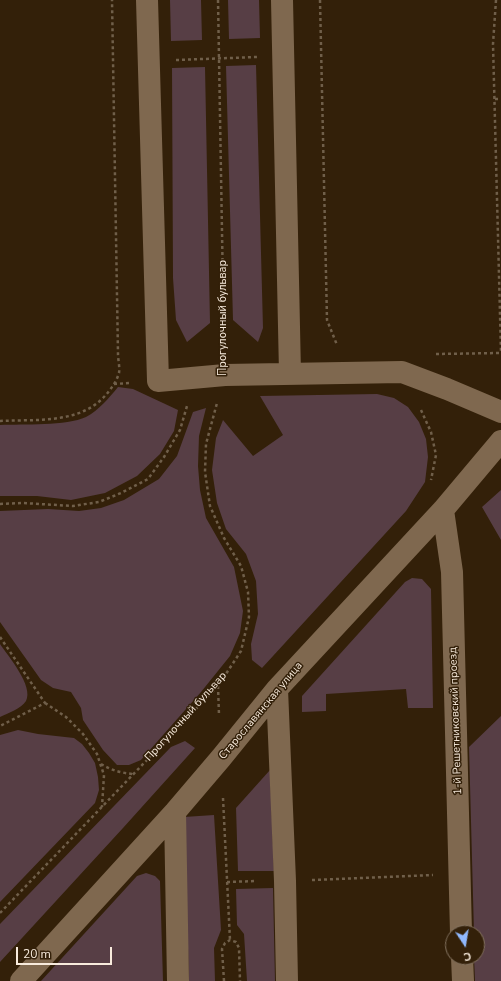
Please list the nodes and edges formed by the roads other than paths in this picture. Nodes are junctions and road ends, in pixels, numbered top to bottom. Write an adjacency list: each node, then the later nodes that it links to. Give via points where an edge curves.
1 (147, 0): 3 (street, via 158,381)
2 (282, 0): 3 (street)
3 (290, 373): 4 (street, via 402,372)
4 (501, 412)
5 (501, 441): 6 (street, Старославянская улица)
6 (443, 510): 7 (street, Старославянская улица); 9 (street, 1-й Решетниковский проезд, via 452,572)
7 (277, 689): 8 (street, Старославянская улица); 13 (street)
8 (175, 812): 11 (street, Старославянская улица); 12 (street)
9 (462, 925)
10 (462, 965): 14 (street)
11 (21, 981)
12 (178, 981)
13 (287, 981)
14 (463, 981)

